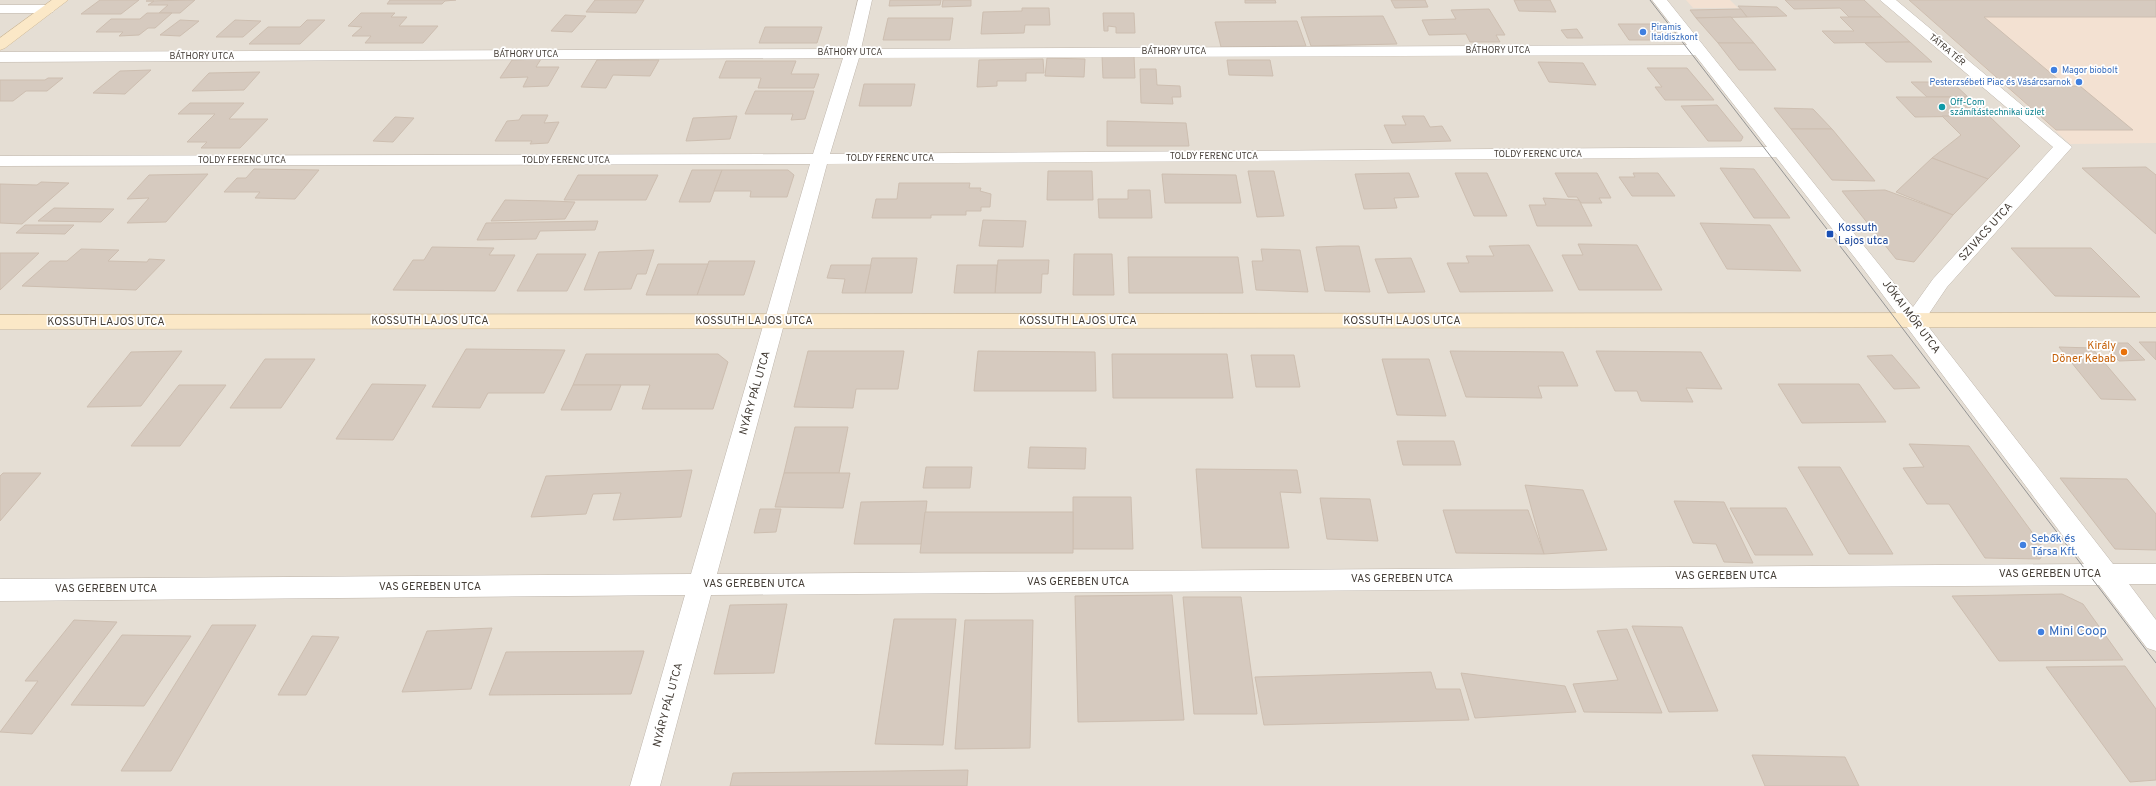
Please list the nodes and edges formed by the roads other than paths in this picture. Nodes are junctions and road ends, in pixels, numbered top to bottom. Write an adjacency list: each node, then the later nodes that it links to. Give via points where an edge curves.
1 (61, 0): 5 (street)
2 (865, 0): 9 (street, NYÁRY PÁL UTCA)
3 (1659, 0): 8 (street, JÓKAI MÓR UTCA)
4 (1887, 0): 11 (street, TÁTRA TÉR)
5 (48, 9): 6 (street); 7 (street)
6 (0, 10)
7 (0, 45)
8 (1699, 50): 9 (street, BÁTHORY UTCA); 12 (street, JÓKAI MÓR UTCA)
9 (853, 52): 10 (street, BÁTHORY UTCA); 13 (street, NYÁRY PÁL UTCA)
10 (0, 57)
11 (2063, 147): 18 (street, SZIVACS UTCA, via 1940,283)
12 (1781, 152): 13 (street, TOLDY FERENC UTCA); 18 (street, JÓKAI MÓR UTCA)
13 (820, 159): 14 (street, TOLDY FERENC UTCA); 16 (street, NYÁRY PÁL UTCA)
14 (0, 161)
15 (2156, 320): 18 (street, KOSSUTH LAJOS UTCA)
16 (775, 321): 17 (street, KOSSUTH LAJOS UTCA); 18 (street, KOSSUTH LAJOS UTCA); 21 (street, NYÁRY PÁL UTCA)
17 (0, 322)
18 (1914, 322): 19 (street, JÓKAI MÓR UTCA)
19 (2105, 574): 20 (street, VAS GEREBEN UTCA); 21 (street, VAS GEREBEN UTCA); 23 (street, JÓKAI MÓR UTCA)
20 (2156, 574)
21 (701, 585): 22 (street, VAS GEREBEN UTCA); 24 (street, NYÁRY PÁL UTCA)
22 (0, 590)
23 (2156, 640)
24 (646, 786)

